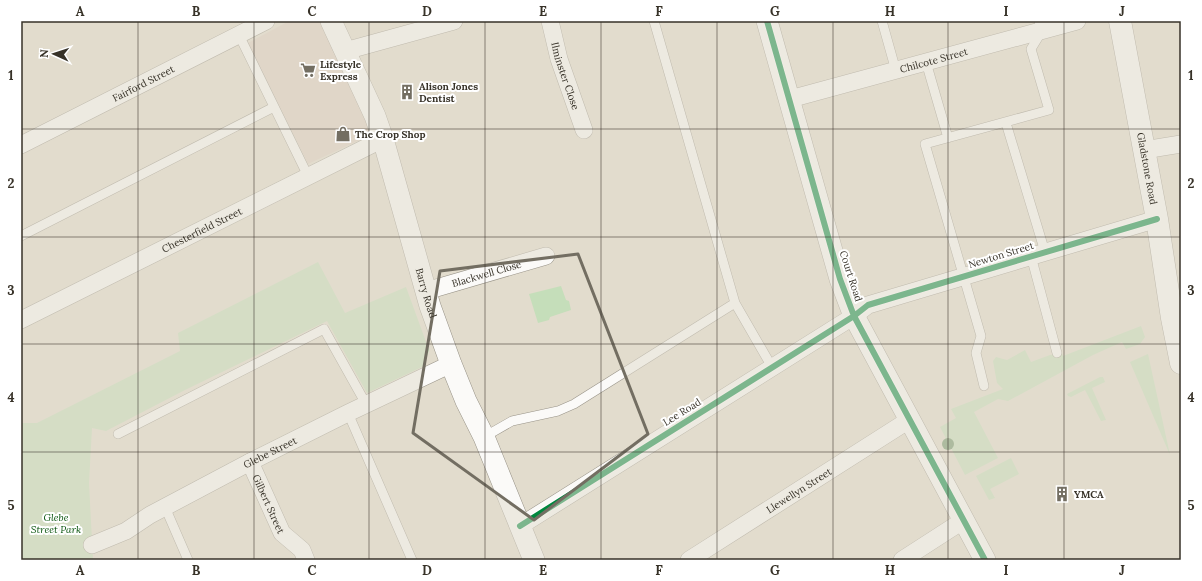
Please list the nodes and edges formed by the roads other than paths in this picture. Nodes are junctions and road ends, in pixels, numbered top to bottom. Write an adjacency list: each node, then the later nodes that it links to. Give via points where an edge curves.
1 (266, 21): 11 (street, Fairford Street)
2 (332, 21): 12 (street, Barry Road)
3 (454, 21): 12 (street)
4 (550, 21): 18 (street, Ilminster Close, via 559,60)
5 (654, 21): 31 (lane)
6 (767, 21): 15 (street, Court Road)
7 (882, 21): 14 (lane)
8 (1077, 21): 10 (street, Chilcote Street)
9 (1120, 21): 23 (main road, Gladstone Road)
10 (1040, 26): 13 (street, Chilcote Street); 17 (lane, via 1031,49 1049,110)
11 (239, 35): 16 (lane); 22 (street, Fairford Street)
12 (345, 51): 20 (street, Barry Road)
13 (926, 62): 14 (street, Chilcote Street); 19 (lane)
14 (896, 70): 15 (street, Chilcote Street)
15 (790, 99): 32 (street, Court Road, via 840,279)
16 (274, 107): 24 (lane); 26 (lane)
17 (1006, 123): 19 (lane); 27 (lane)
18 (584, 130)
19 (948, 138): 29 (lane, via 925,144)
20 (383, 139): 24 (street, Chesterfield Street); 30 (street, Barry Road)
21 (1181, 144): 23 (street)
22 (21, 145)
23 (1144, 150): 25 (main road, Gladstone Road)
24 (308, 176): 34 (street, Chesterfield Street)
25 (1157, 219): 27 (street, Newton Street); 33 (main road, Gladstone Road)
26 (21, 236)
27 (1038, 254): 29 (street, Newton Street); 35 (lane)
28 (546, 256): 30 (street, Blackwell Close)
29 (963, 276): 32 (street, Newton Street, via 868,305); 39 (lane, via 981,336 976,353)
30 (426, 291): 37 (street, Barry Road)
31 (735, 303): 38 (lane); 44 (lane, via 574,404 558,411 512,421)
32 (854, 316): 38 (street, Lee Road); 42 (street, Court Road)
33 (1176, 317): 36 (main road, Gladstone Road)
34 (21, 320)
35 (1057, 353)
36 (1181, 363)
37 (451, 364): 40 (street, Glebe Street); 44 (street, Barry Road)
38 (772, 367): 48 (street, Lee Road)
39 (984, 386)
40 (366, 404): 41 (street, Glebe Street); 43 (lane, via 324,329)
41 (348, 413): 45 (street, Glebe Street); 52 (lane)
42 (909, 420): 47 (street, Court Road); 54 (street, Llewellyn Street)
43 (118, 434)
44 (484, 437): 48 (street, Barry Road)
45 (250, 462): 46 (street, Glebe Street); 51 (street, Gilbert Street, via 282,533 302,550)
46 (165, 507): 49 (street, Glebe Street, via 126,532); 50 (lane)
47 (964, 520): 55 (street); 56 (street, Court Road)
48 (520, 526): 53 (street, Barry Road)
49 (92, 545)
50 (188, 560)
51 (306, 560)
52 (412, 560)
53 (534, 560)
54 (689, 560)
55 (902, 560)
56 (985, 560)

